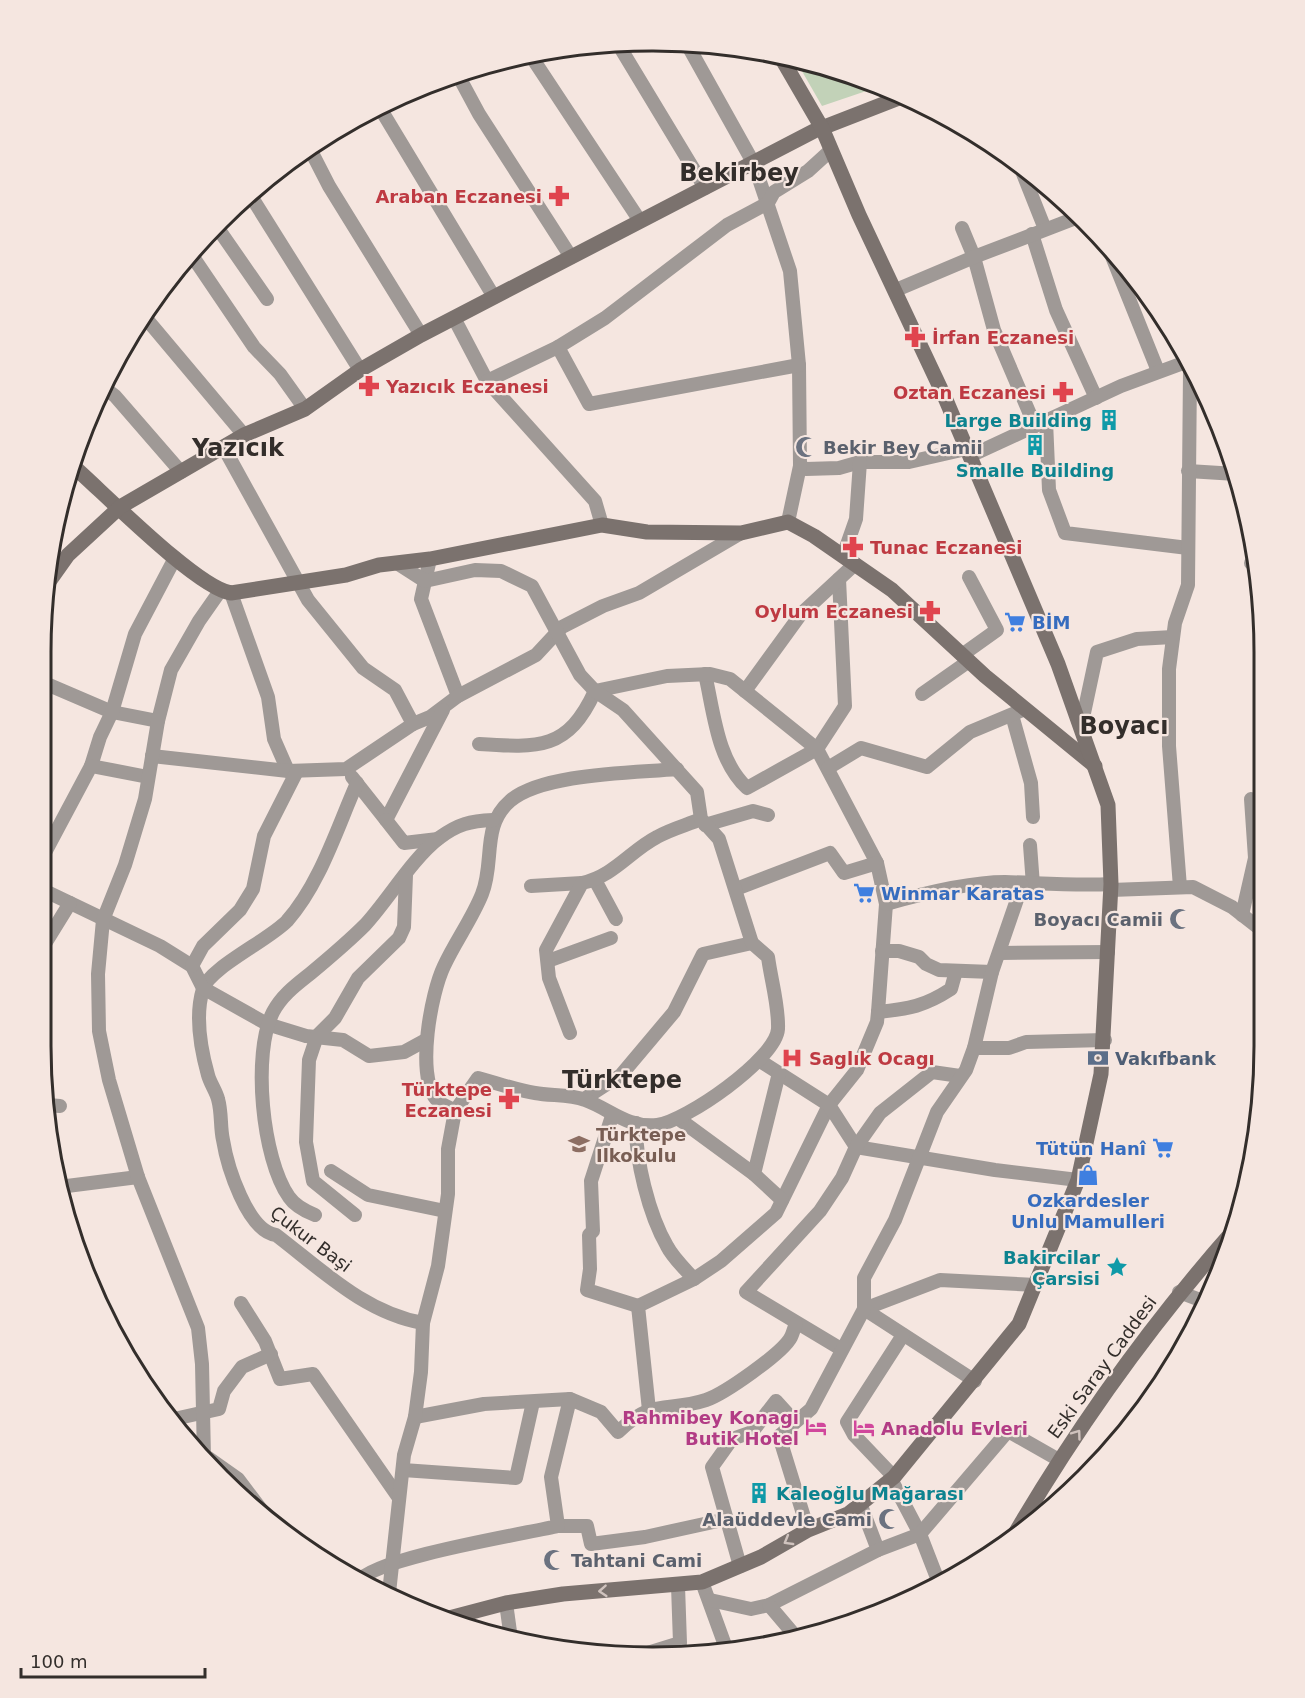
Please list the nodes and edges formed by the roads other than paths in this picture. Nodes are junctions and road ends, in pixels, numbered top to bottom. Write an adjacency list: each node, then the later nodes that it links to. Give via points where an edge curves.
1 (623, 52): 13 (street)
2 (691, 52): 11 (street)
3 (536, 63): 17 (street)
4 (786, 66): 8 (street)
5 (462, 82): 22 (street)
6 (892, 101): 8 (street)
7 (384, 114): 27 (street)
8 (822, 128): 9 (street); 11 (street)
9 (830, 151): 15 (street, via 808,171 774,192); 26 (street)
10 (314, 155): 31 (street)
11 (754, 164): 13 (street); 15 (street)
12 (1026, 181): 19 (street)
13 (705, 188): 17 (street)
14 (254, 202): 35 (street)
15 (768, 203): 32 (street, via 727,225 605,318); 34 (street, via 790,271)
16 (1070, 220): 19 (street)
17 (640, 221): 22 (street)
18 (962, 228): 23 (street)
19 (1046, 229): 21 (street)
20 (221, 233): 28 (street)
21 (1032, 234): 23 (street); 40 (street, via 1056,310)
22 (570, 257): 27 (street)
23 (974, 257): 26 (street); 42 (street, via 994,330)
24 (196, 261): 41 (street, via 254,347 280,374)
25 (1118, 272): 36 (street)
26 (896, 290): 45 (street)
27 (494, 297): 29 (street)
28 (267, 299)
29 (454, 318): 31 (street); 37 (street)
30 (149, 322): 43 (street)
31 (421, 335): 35 (street)
32 (558, 346): 34 (street, via 589,404); 37 (street)
33 (1180, 364): 36 (street)
34 (799, 365): 47 (street)
35 (360, 370): 41 (street)
36 (1158, 371): 40 (street)
37 (486, 381): 54 (street, via 595,501)
38 (1190, 382): 49 (street)
39 (110, 392): 50 (street)
40 (1096, 398): 42 (street)
41 (305, 410): 43 (street)
42 (1040, 423): 45 (street); 56 (street, via 1049,490 1065,533)
43 (244, 435): 44 (street)
44 (224, 448): 50 (street); 65 (street)
45 (968, 453): 46 (street, via 909,462); 81 (street)
46 (860, 462): 47 (street, via 839,468); 59 (street)
47 (800, 466): 53 (street)
48 (79, 471): 52 (street)
49 (1188, 471): 51 (street); 56 (street)
50 (181, 472): 52 (street)
51 (1227, 473)
52 (120, 507): 57 (street); 60 (street)
53 (788, 522): 55 (street); 59 (street)
54 (602, 525): 55 (street, via 648,532); 58 (street)
55 (741, 533): 67 (street, via 639,593 603,606)
56 (1188, 548): 68 (street, via 1188,585)
57 (175, 558): 66 (street); 77 (street, via 135,634)
58 (430, 559): 61 (street); 64 (street)
59 (849, 560): 63 (street); 69 (street, via 892,590)
60 (58, 563)
61 (397, 563): 64 (street); 65 (street)
62 (969, 577): 69 (street, via 997,630)
63 (839, 579): 73 (street, via 801,614); 83 (street, via 845,706)
64 (425, 581): 67 (street, via 475,570 501,571 532,586); 75 (street, via 421,599)
65 (298, 583): 66 (street); 80 (street, via 363,668 395,690)
66 (225, 592): 79 (street, via 199,621 171,670); 90 (street, via 267,697 274,739)
67 (556, 633): 72 (street, via 580,675); 75 (street, via 536,655)
68 (1173, 637): 81 (street, via 1137,639 1097,652); 110 (street, via 1169,746)
69 (966, 658): 74 (street); 78 (street)
70 (705, 674): 72 (street, via 667,676); 73 (street, via 730,679); 83 (street, via 722,749 730,770 747,788)
71 (51, 686): 77 (street)
72 (595, 691): 82 (street, via 584,716 560,739 529,746); 89 (street, via 623,710)
73 (745, 691): 83 (street)
74 (922, 694)
75 (458, 696): 76 (street)
76 (446, 705): 80 (street); 96 (street)
77 (112, 712): 79 (street); 85 (street)
78 (1019, 712): 86 (street); 87 (street, via 970,732 927,767 861,748); 95 (street)
79 (158, 721): 84 (street)
80 (413, 724): 88 (street)
81 (1081, 727): 86 (street)
82 (479, 744)
83 (817, 749): 87 (street)
84 (152, 756): 90 (street); 91 (street)
85 (91, 766): 91 (street); 101 (street)
86 (1095, 766): 109 (street, via 1108,805)
87 (828, 768): 103 (street)
88 (346, 769): 90 (street); 92 (street)
89 (677, 769): 97 (street, via 536,786 510,801); 98 (street, via 697,792)
90 (292, 771): 126 (street, via 264,836 253,889 240,910 203,946)
91 (148, 777): 116 (street, via 125,866)
92 (357, 783): 96 (street); 129 (street, via 315,876 287,920 276,932 222,968)
93 (1251, 799): 99 (street)
94 (768, 815): 98 (street, via 753,811)
95 (1033, 817)
96 (386, 820): 100 (street, via 404,843)
97 (493, 820): 100 (street, via 467,821); 134 (street, via 483,893 438,980)
98 (703, 822): 106 (street, via 658,836 620,866); 111 (street, via 719,838)
99 (1254, 828)
100 (438, 839): 105 (street)
101 (51, 841)
102 (1030, 845): 107 (street)
103 (877, 863): 111 (street, via 844,873 830,853); 114 (street)
104 (1254, 869): 115 (street)
105 (406, 875): 131 (street, via 365,925 287,992); 133 (street, via 404,927 399,938 358,978 335,1018)
106 (589, 882): 108 (street); 117 (street); 125 (street, via 546,950)
107 (1027, 885): 109 (street); 114 (street, via 1004,882 958,888); 124 (street)
108 (531, 886)
109 (1111, 887): 110 (street); 123 (street)
110 (1180, 887): 115 (street, via 1192,887)
111 (736, 889): 121 (street)
112 (51, 894): 113 (street)
113 (69, 903): 116 (street); 119 (street)
114 (886, 904): 122 (street)
115 (1242, 915): 118 (street)
116 (103, 920): 126 (street, via 160,946); 150 (street, via 99,1031)
117 (616, 920)
118 (1254, 924)
119 (51, 933)
120 (610, 938): 125 (street)
121 (752, 942): 137 (street, via 768,957 778,1031); 140 (street, via 703,954 674,1012 621,1074)
122 (882, 951): 127 (street, via 899,951 920,957 939,970); 130 (street)
123 (1108, 951): 124 (street); 135 (street)
124 (1000, 953): 128 (street)
125 (548, 961): 132 (street, via 549,978)
126 (192, 966): 129 (street)
127 (956, 971): 128 (street); 130 (street, via 951,989 934,1000 918,1007)
128 (992, 972): 136 (street)
129 (203, 988): 131 (street); 165 (street, Çukur Başi, via 200,1021 204,1058 218,1099 232,1177 250,1212 269,1234 276,1235 356,1298 398,1319)
130 (878, 1012): 141 (street, via 857,1070)
131 (267, 1024): 133 (street); 155 (street, via 262,1106 267,1147 287,1195 294,1204)
132 (570, 1032)
133 (317, 1036): 134 (street, via 343,1040 369,1056 404,1052); 156 (street, via 309,1060 306,1097 306,1142 313,1181)
134 (426, 1040): 142 (street, via 432,1092)
135 (1105, 1041): 136 (street, via 1026,1042 1009,1048); 151 (street)
136 (974, 1048): 139 (street)
137 (760, 1061): 138 (street); 144 (street)
138 (779, 1073): 141 (street); 149 (street)
139 (960, 1076): 146 (street, via 932,1072 880,1113); 147 (street, via 937,1112)
140 (584, 1099): 142 (street, via 533,1093 478,1078); 143 (street)
141 (829, 1105): 146 (street); 153 (street)
142 (455, 1111): 154 (street, via 448,1149)
143 (612, 1116): 145 (street); 163 (street, via 591,1181 593,1231 589,1235 587,1290)
144 (679, 1119): 145 (street, via 657,1125); 149 (street)
145 (636, 1123): 158 (street, via 635,1143 654,1220 668,1249)
146 (856, 1147): 147 (street); 166 (street, via 820,1211 746,1292)
147 (918, 1155): 151 (street); 164 (street, via 895,1220 864,1278)
148 (331, 1171): 154 (street, via 368,1195)
149 (754, 1174): 153 (street)
150 (138, 1178): 152 (street); 174 (street, via 198,1328)
151 (1078, 1180): 159 (street)
152 (68, 1186)
153 (782, 1200): 158 (street, via 776,1213)
154 (445, 1211): 165 (street, via 438,1266)
155 (315, 1215)
156 (355, 1215)
157 (1219, 1247): 160 (street, Eski Saray Caddesi)
158 (694, 1279): 163 (street)
159 (1036, 1285): 164 (street, via 940,1280); 170 (street, via 1019,1324)
160 (1179, 1292): 161 (street); 179 (street, Eski Saray Caddesi, one-way to 160)
161 (1198, 1299)
162 (241, 1303): 169 (street)
163 (638, 1306): 173 (street)
164 (864, 1309): 167 (street); 168 (street)
165 (423, 1323): 175 (street)
166 (796, 1324): 168 (street); 173 (street, via 791,1339 731,1387 704,1401)
167 (903, 1335): 170 (street); 182 (street, via 847,1422)
168 (841, 1349): 177 (street, via 811,1409)
169 (271, 1354): 174 (street, via 242,1367 224,1391 222,1406); 184 (street, via 280,1379 313,1374)
170 (975, 1381): 182 (street)
171 (570, 1399): 172 (street); 173 (street, via 601,1412 618,1432 635,1416); 188 (street, via 551,1477)
172 (533, 1402): 175 (street, via 484,1404); 180 (street, via 516,1478)
173 (649, 1410)
174 (204, 1411): 176 (street); 178 (street)
175 (415, 1417): 180 (street)
176 (180, 1418)
177 (795, 1422): 186 (street, via 776,1401 752,1432 732,1439 712,1467); 189 (street, via 779,1436)
178 (204, 1446)
179 (1059, 1460): 187 (street, Eski Saray Caddesi); 190 (street, via 1008,1431)
180 (403, 1470): 184 (street)
181 (230, 1474): 183 (street)
182 (893, 1478): 185 (street); 190 (street)
183 (244, 1487)
184 (399, 1498): 192 (street)
185 (861, 1503): 189 (street, via 848,1514); 191 (street)
186 (727, 1519): 188 (street, via 591,1544 587,1526); 193 (street)
187 (1024, 1519)
188 (558, 1526): 192 (street)
189 (808, 1530): 193 (street, one-way to 193)
190 (920, 1534): 191 (street); 195 (street)
191 (878, 1550): 201 (street)
192 (390, 1563): 194 (street); 197 (street)
193 (740, 1566): 196 (street)
194 (365, 1573)
195 (936, 1575)
196 (702, 1582): 198 (street); 199 (street)
197 (389, 1586)
198 (678, 1586): 200 (street, one-way to 200, via 563,1594); 206 (street, via 682,1639)
199 (710, 1600): 201 (street, via 751,1609); 205 (street)
200 (506, 1603): 202 (street); 203 (street)
201 (769, 1605): 204 (street)
202 (460, 1615)
203 (510, 1630)
204 (791, 1631)
205 (724, 1643)
206 (675, 1646)

